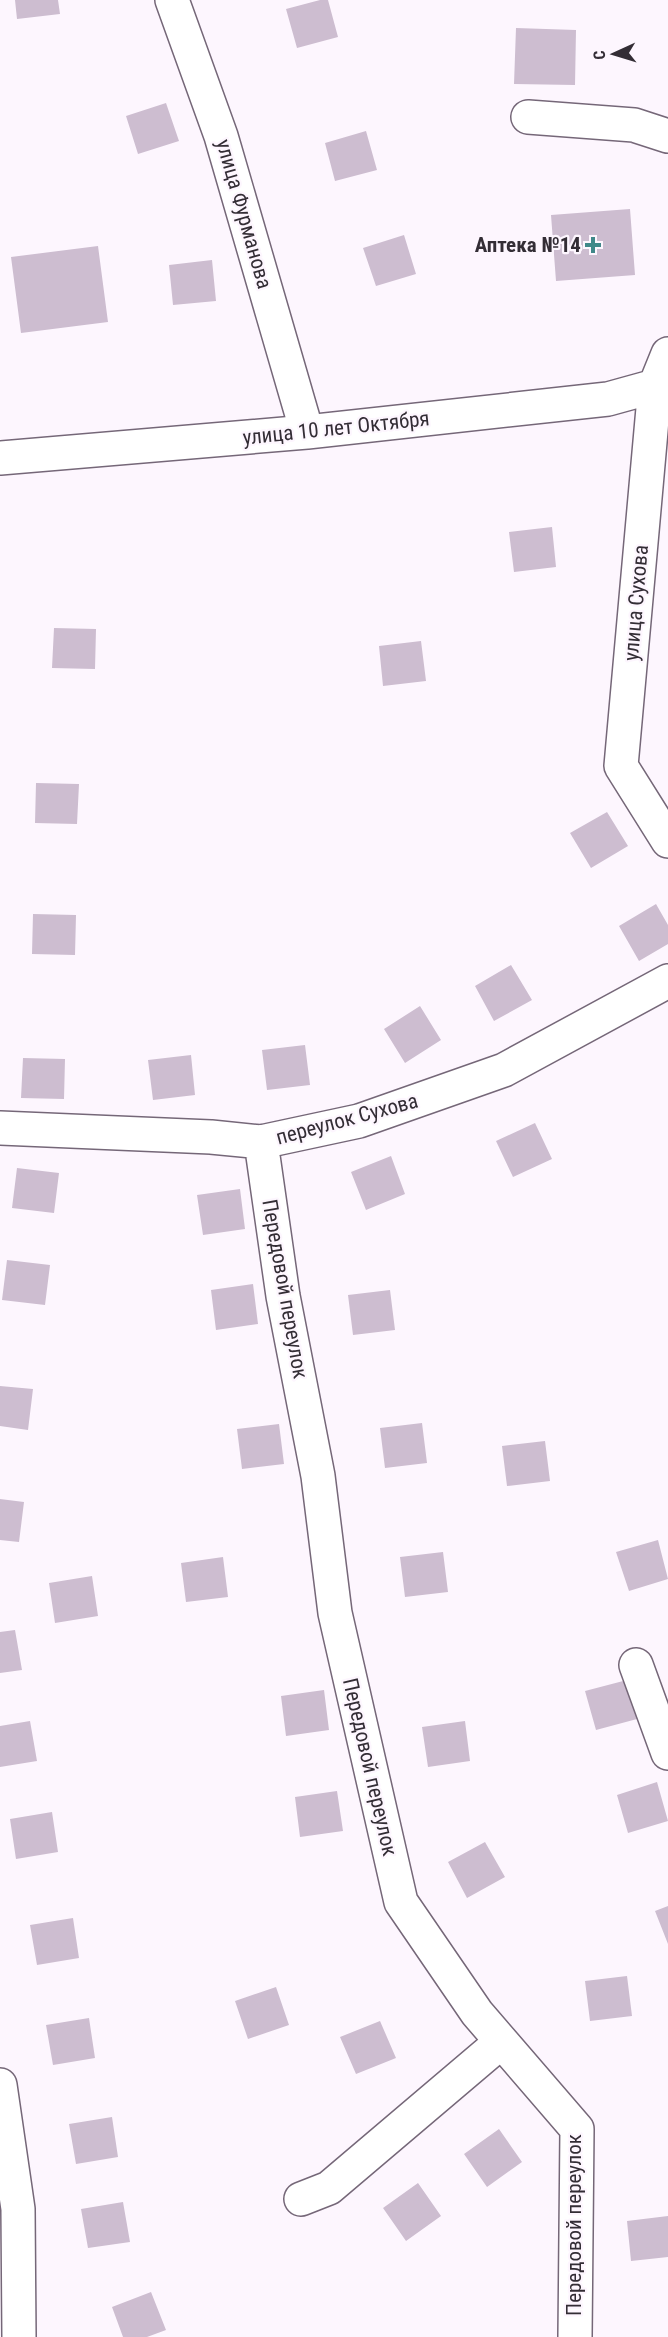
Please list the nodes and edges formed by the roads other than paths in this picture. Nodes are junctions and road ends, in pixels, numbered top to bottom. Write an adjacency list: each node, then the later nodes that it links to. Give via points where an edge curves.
1 (172, 0): 6 (street, улица Фурманова, via 221,136)
2 (528, 117): 3 (street, via 634,125)
3 (668, 136)
4 (668, 354): 5 (street, улица Сухова)
5 (661, 390): 6 (street, улица 10 лет Октября); 8 (street, улица Сухова, via 621,766)
6 (307, 432): 7 (street, улица 10 лет Октября)
7 (0, 458)
8 (668, 842)
9 (668, 981): 11 (street, переулок Сухова, via 504,1070 359,1121)
10 (0, 1128): 11 (street, переулок Сухова)
11 (261, 1142): 14 (street, Передовой переулок, via 284,1296 318,1476 335,1613 401,1902)
12 (636, 1665): 13 (street)
13 (668, 1752)
14 (501, 2042): 16 (street, via 329,2188); 18 (street, Передовой переулок, via 577,2129)
15 (0, 2085): 17 (street, via 18,2210)
16 (301, 2199)
17 (19, 2337)
18 (574, 2337)

